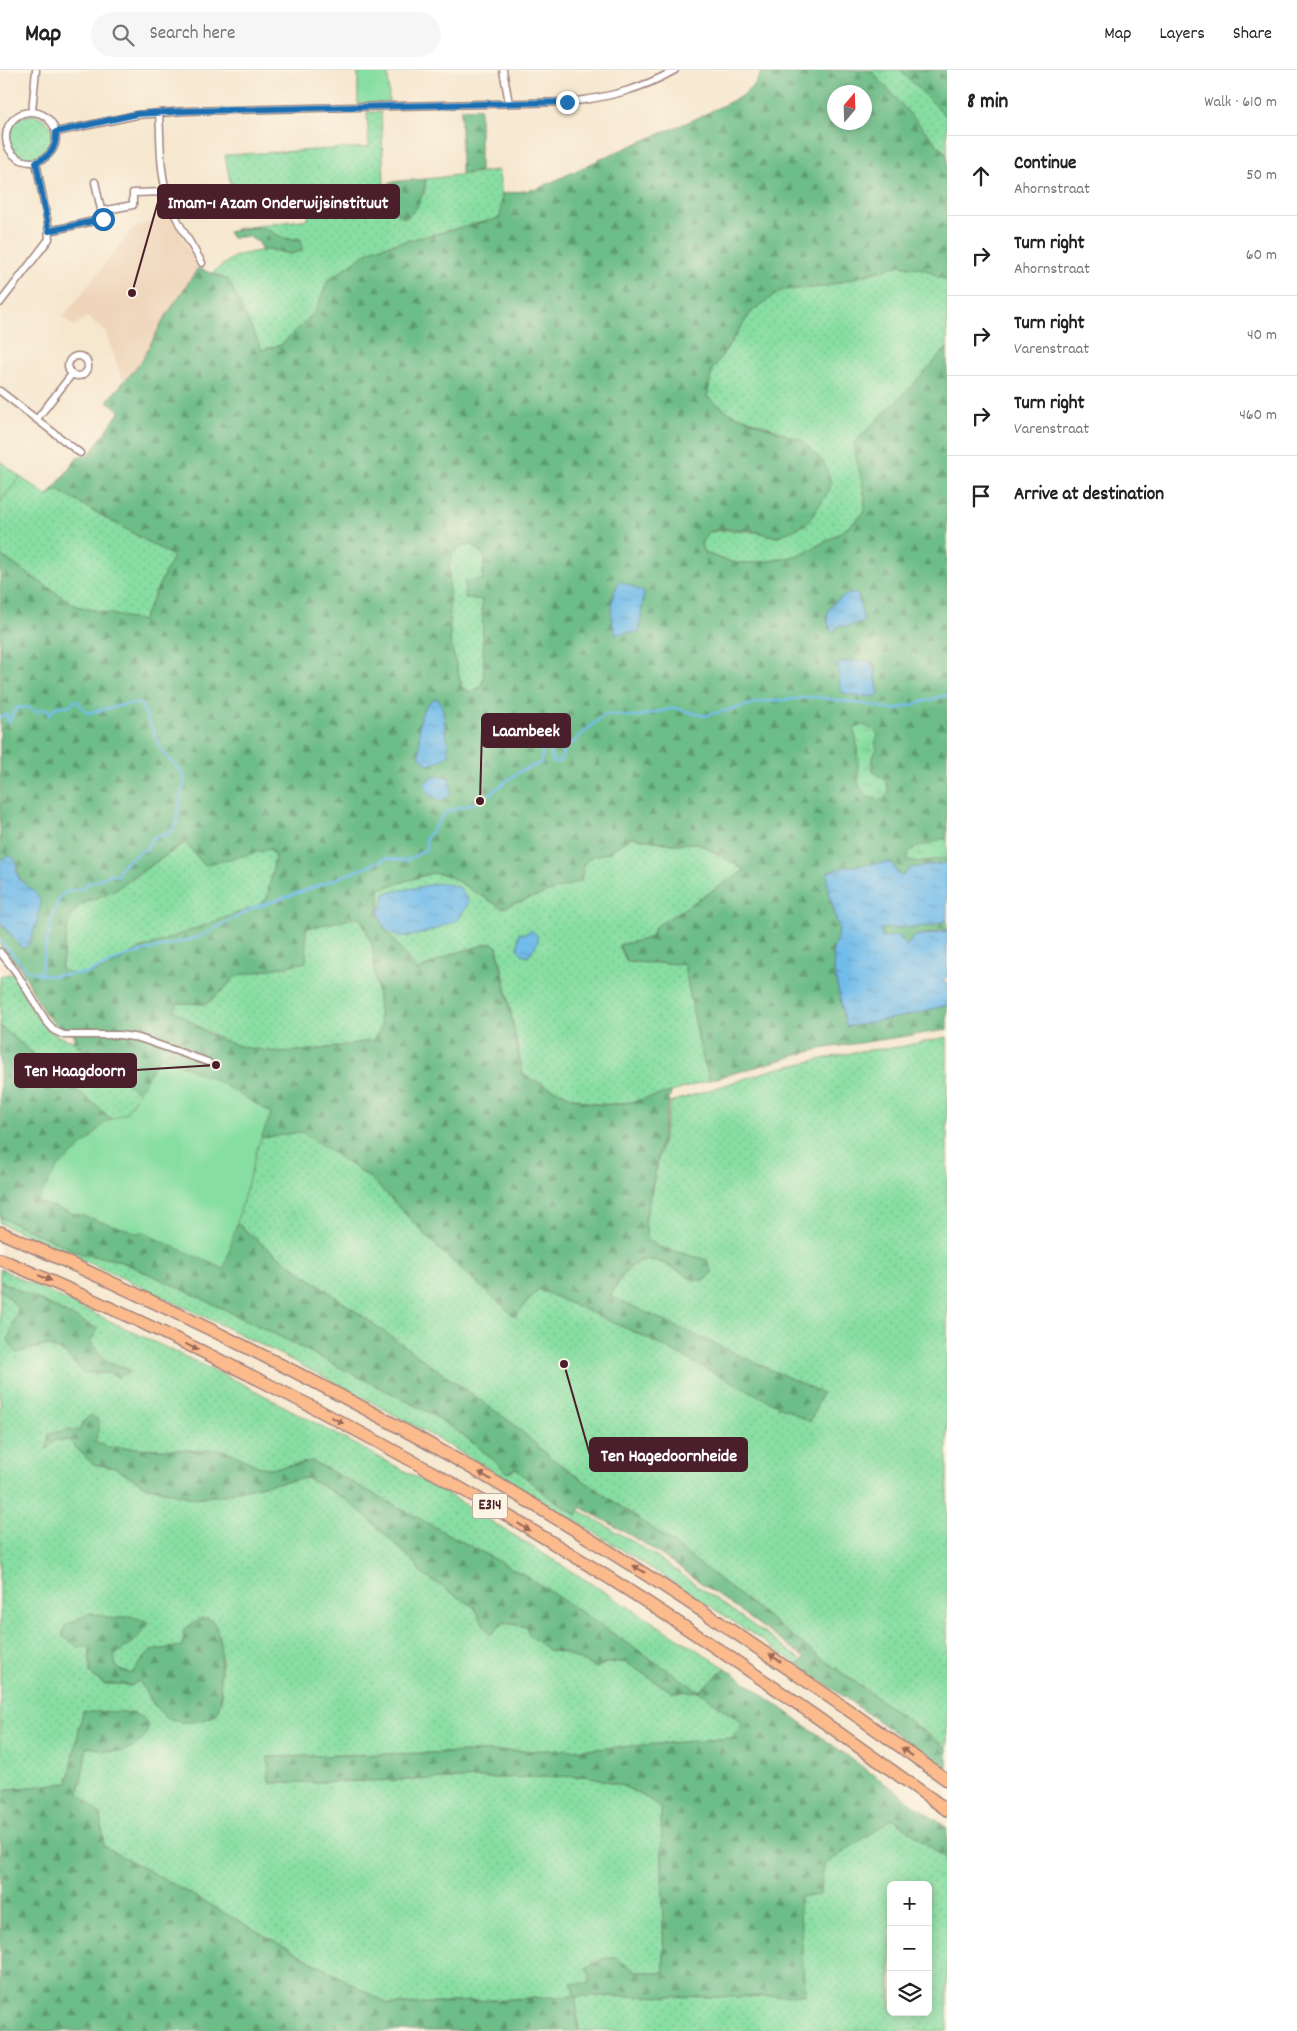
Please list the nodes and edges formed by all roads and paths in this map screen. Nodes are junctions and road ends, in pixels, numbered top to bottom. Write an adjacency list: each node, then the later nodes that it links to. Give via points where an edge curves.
1 (36, 70): 5 (street)
2 (503, 70): 4 (street)
3 (676, 70): 4 (street, via 638,88 602,98)
4 (509, 103): 6 (street)
5 (32, 111): 7 (street, via 50,119); 8 (street, via 10,120)
6 (159, 113): 7 (street, via 137,114); 11 (street)
7 (56, 132): 9 (street, via 52,151)
8 (3, 143): 9 (street, via 20,160)
9 (36, 162): 13 (street)
10 (95, 182): 12 (street)
11 (166, 192): 12 (street, via 133,194 133,205); 14 (street)
12 (101, 211): 13 (street, via 103,219)
13 (49, 231): 15 (street, via 41,250)
14 (202, 263)
15 (0, 303)
16 (72, 374): 18 (street)
17 (0, 391): 18 (street)
18 (37, 419): 19 (street)
19 (80, 453)
20 (0, 952): 21 (street, via 55,1031 64,1035 139,1038)
21 (208, 1062)
22 (0, 1232): 24 (highway, E314, one-way to 22, via 722,1623 472,1468 257,1352)
23 (0, 1258): 25 (highway, E314, one-way to 25, via 239,1370 461,1489 709,1643)
24 (947, 1780)
25 (947, 1810)

